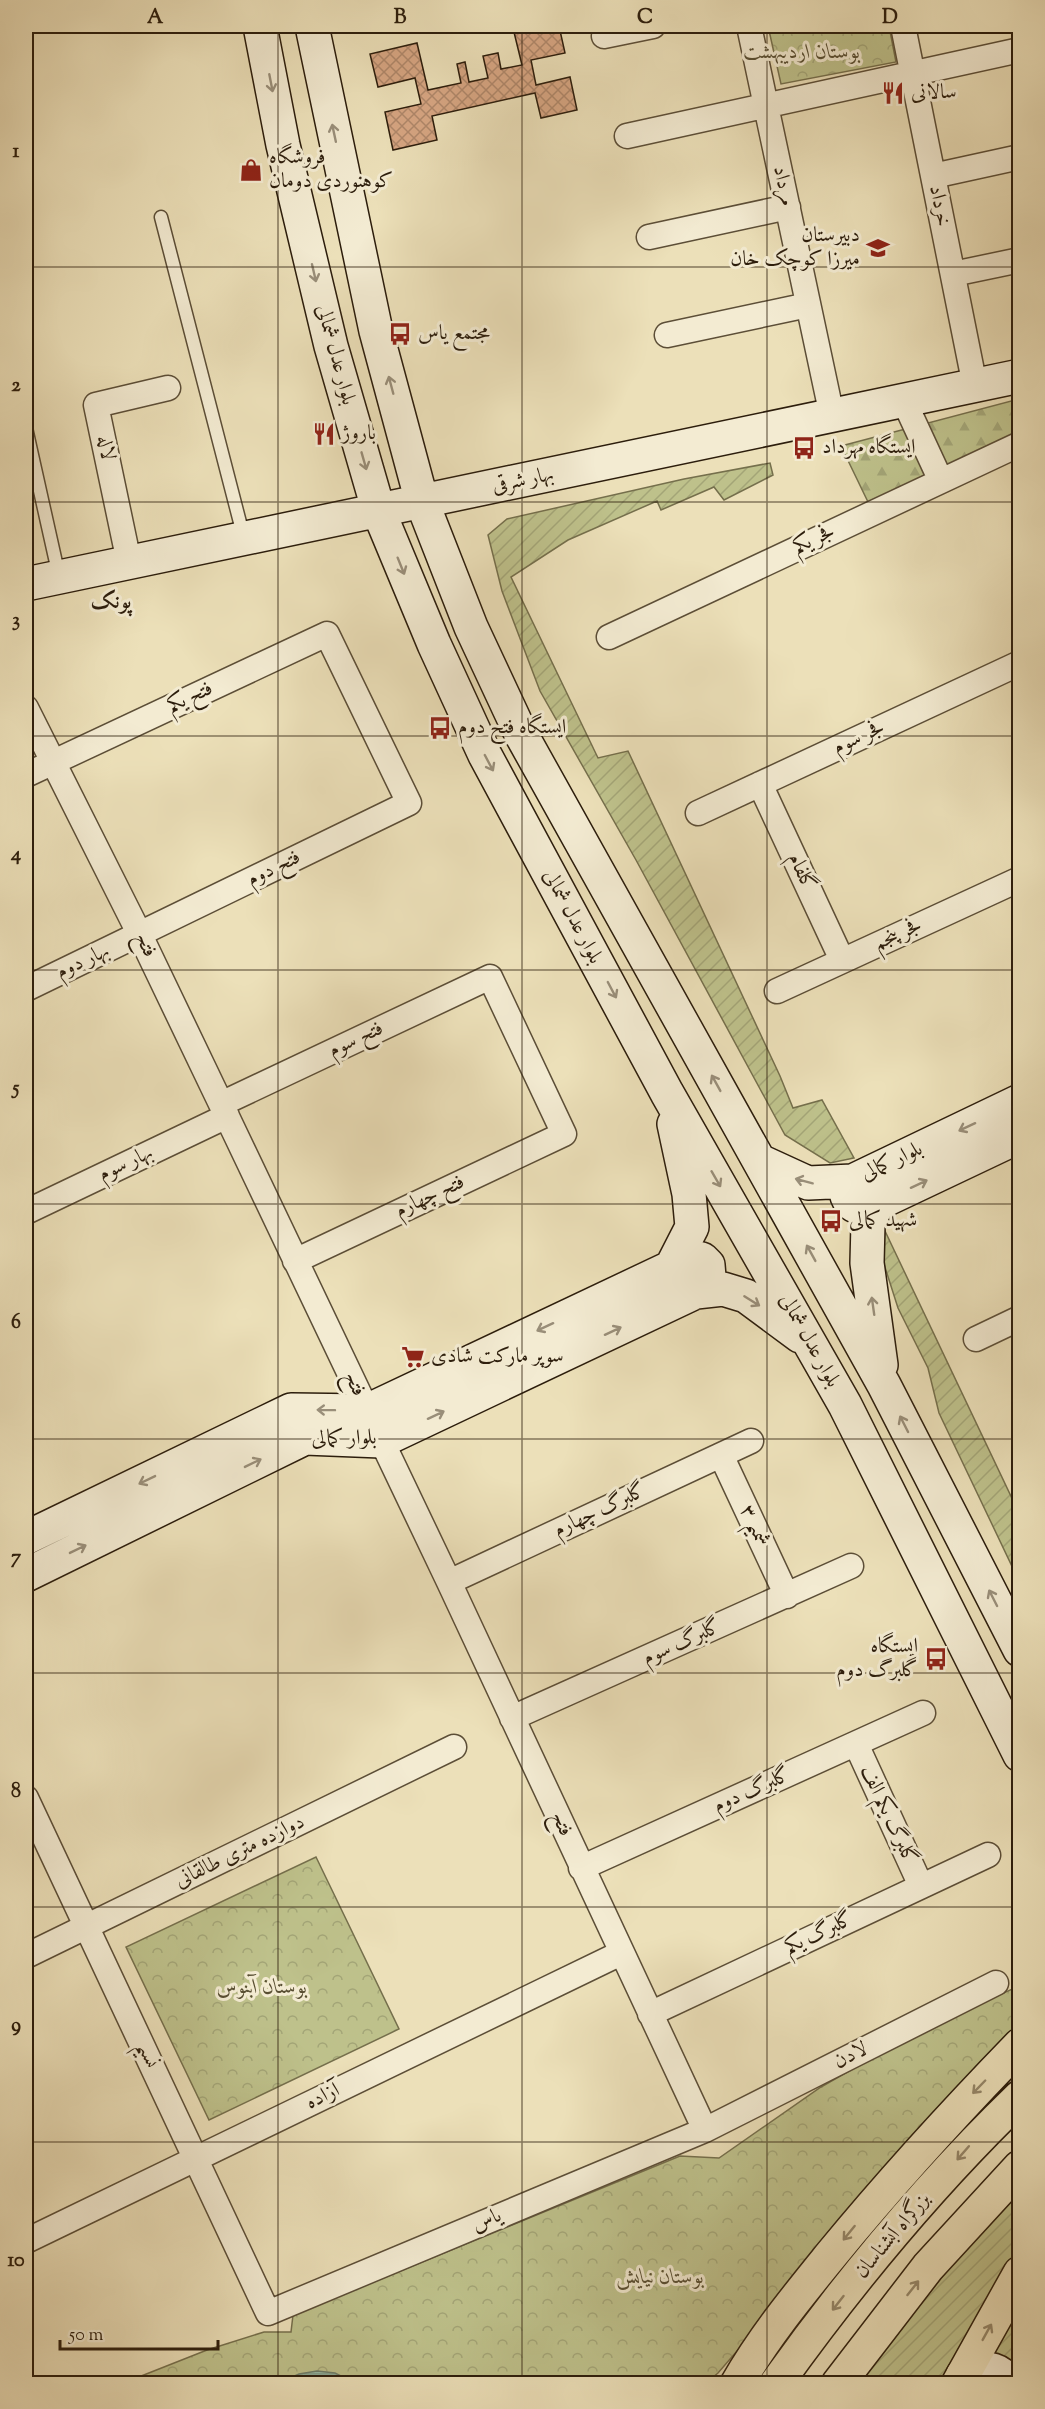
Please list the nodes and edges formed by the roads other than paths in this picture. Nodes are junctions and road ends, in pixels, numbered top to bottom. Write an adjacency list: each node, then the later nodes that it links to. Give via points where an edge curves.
1 (260, 26): 30 (main road, بلوار عدل شمالی, one-way to 30, via 283,145 331,346)
2 (312, 26): 29 (main road, بلوار عدل شمالی, one-way to 2, via 376,332)
3 (653, 26): 6 (street)
4 (749, 26): 9 (street, مرداد)
5 (903, 26): 8 (street, خرداد)
6 (604, 36)
7 (1020, 50): 8 (street)
8 (913, 73): 9 (street); 12 (street, خرداد)
9 (766, 106): 10 (street); 13 (street, مرداد)
10 (627, 136)
11 (1020, 158): 12 (street)
12 (933, 176): 17 (street, خرداد)
13 (788, 207): 15 (street); 18 (street, مرداد)
14 (161, 217): 31 (lane)
15 (649, 237)
16 (1020, 260): 17 (street)
17 (953, 274): 21 (street, خرداد)
18 (808, 305): 19 (street); 24 (street, مرداد)
19 (667, 335)
20 (1020, 376): 21 (main road, بهار شرقی)
21 (975, 386): 23 (main road, بهار شرقی)
22 (168, 388): 32 (street, لاله, via 96,405)
23 (904, 401): 24 (main road, بهار شرقی); 28 (street)
24 (832, 416): 29 (main road, بهار شرقی)
25 (26, 428): 27 (lane)
26 (1020, 444): 28 (street, فجر یکم)
27 (28, 448): 33 (lane)
28 (940, 481): 35 (street, فجر یکم)
29 (422, 502): 30 (main road, بهار شرقی); 53 (main road, بلوار عدل شمالی, one-way to 29, via 521,734 471,627)
30 (379, 512): 31 (main road, بهار شرقی); 48 (main road, بلوار عدل شمالی, one-way to 48, via 484,754)
31 (244, 538): 32 (main road, بهار شرقی)
32 (129, 562): 33 (main road, بهار شرقی)
33 (59, 577): 34 (main road, بهار شرقی)
34 (26, 584)
35 (609, 637)
36 (1020, 663): 40 (street, فجر سوم)
37 (26, 708): 38 (street, فتح)
38 (52, 762): 39 (street, فتح یکم); 41 (street, فتح یکم, via 327,634); 44 (street, فتح)
39 (26, 775)
40 (760, 784): 42 (street, فجر سوم); 45 (street, گلفام)
41 (409, 803): 44 (street, فتح دوم)
42 (698, 813)
43 (1020, 879): 45 (street, فجر پنجم)
44 (140, 935): 46 (street, بهار دوم); 50 (street, فتح)
45 (842, 960): 47 (street, فجر پنجم)
46 (26, 989)
47 (777, 991)
48 (667, 1093): 57 (main road, via 689,1194 692,1227); 61 (main road, بلوار عدل شمالی, one-way to 61)
49 (1020, 1101): 54 (main road, بلوار کمالی, one-way to 54)
50 (224, 1110): 51 (street, فتح سوم, via 490,977); 55 (street, بهار سوم); 56 (street, فتح)
51 (564, 1134): 56 (street, فتح چهارم)
52 (1020, 1136): 54 (main road, بلوار کمالی, one-way to 52)
53 (760, 1161): 54 (main road, بلوار کمالی, one-way to 53, via 808,1183); 62 (main road, بلوار عدل شمالی, one-way to 53)
54 (866, 1198): 62 (main road, بلوار کمالی, one-way to 54, via 867,1263)
55 (26, 1212)
56 (295, 1261): 63 (street, فتح)
57 (682, 1262): 58 (main road, via 702,1259 710,1271); 63 (main road, بلوار کمالی, one-way to 63)
58 (699, 1290): 61 (main road, بلوار کمالی, one-way to 61, via 723,1289 746,1296); 64 (main road, بلوار کمالی, one-way to 58)
59 (1020, 1318): 60 (street)
60 (975, 1339)
61 (813, 1346): 77 (main road, بلوار عدل شمالی)
62 (884, 1384): 72 (main road, بلوار عدل شمالی, one-way to 62)
63 (367, 1411): 64 (street, فتح); 67 (main road, بلوار کمالی, one-way to 67, via 291,1410)
64 (381, 1441): 69 (main road, بلوار کمالی, one-way to 64, via 305,1438); 70 (street, فتح)
65 (751, 1441): 66 (street, گلبرگ چهارم)
66 (721, 1455): 70 (street, گلبرگ چهارم); 71 (street, شمیم ۳)
67 (26, 1539)
68 (851, 1566): 71 (street, گلبرگ سوم)
69 (26, 1575)
70 (449, 1582): 74 (street, فتح)
71 (788, 1596): 74 (street, گلبرگ سوم)
72 (1020, 1650)
73 (923, 1713): 75 (street, گلبرگ دوم)
74 (512, 1718): 80 (street, فتح)
75 (856, 1744): 80 (street, گلبرگ دوم); 81 (street, گلبرگ یکم الف)
76 (454, 1747): 82 (street, دوازده متری طالقانی)
77 (1020, 1755)
78 (26, 1798): 82 (street, نسیم)
79 (988, 1856): 81 (street, گلبرگ یکم)
80 (581, 1868): 83 (street, فتح)
81 (921, 1886): 86 (street, گلبرگ یکم)
82 (86, 1928): 84 (street, دوازده متری طالقانی); 90 (street, نسیم)
83 (621, 1953): 86 (street, فتح); 90 (street, آزاده)
84 (26, 1956)
85 (996, 1983): 89 (street, لادن)
86 (651, 2014): 89 (street, فتح)
87 (1020, 2045): 95 (highway, one-way to 95, via 866,2213)
88 (1020, 2097): 99 (highway, بزرگراه آبشناسان, one-way to 99, via 972,2143 894,2232)
89 (705, 2130): 94 (street, یاس)
90 (195, 2158): 92 (street, آزاده); 94 (street, نسیم)
91 (1020, 2167): 100 (highway, one-way to 91, via 928,2267)
92 (26, 2241)
93 (1020, 2273): 96 (highway, one-way to 93)
94 (268, 2313)
95 (759, 2345): 97 (highway); 98 (highway)
96 (961, 2379): 101 (main road, via 977,2368 989,2368)
97 (717, 2384)
98 (737, 2384)
99 (776, 2384)
100 (838, 2384)
101 (1010, 2384)

